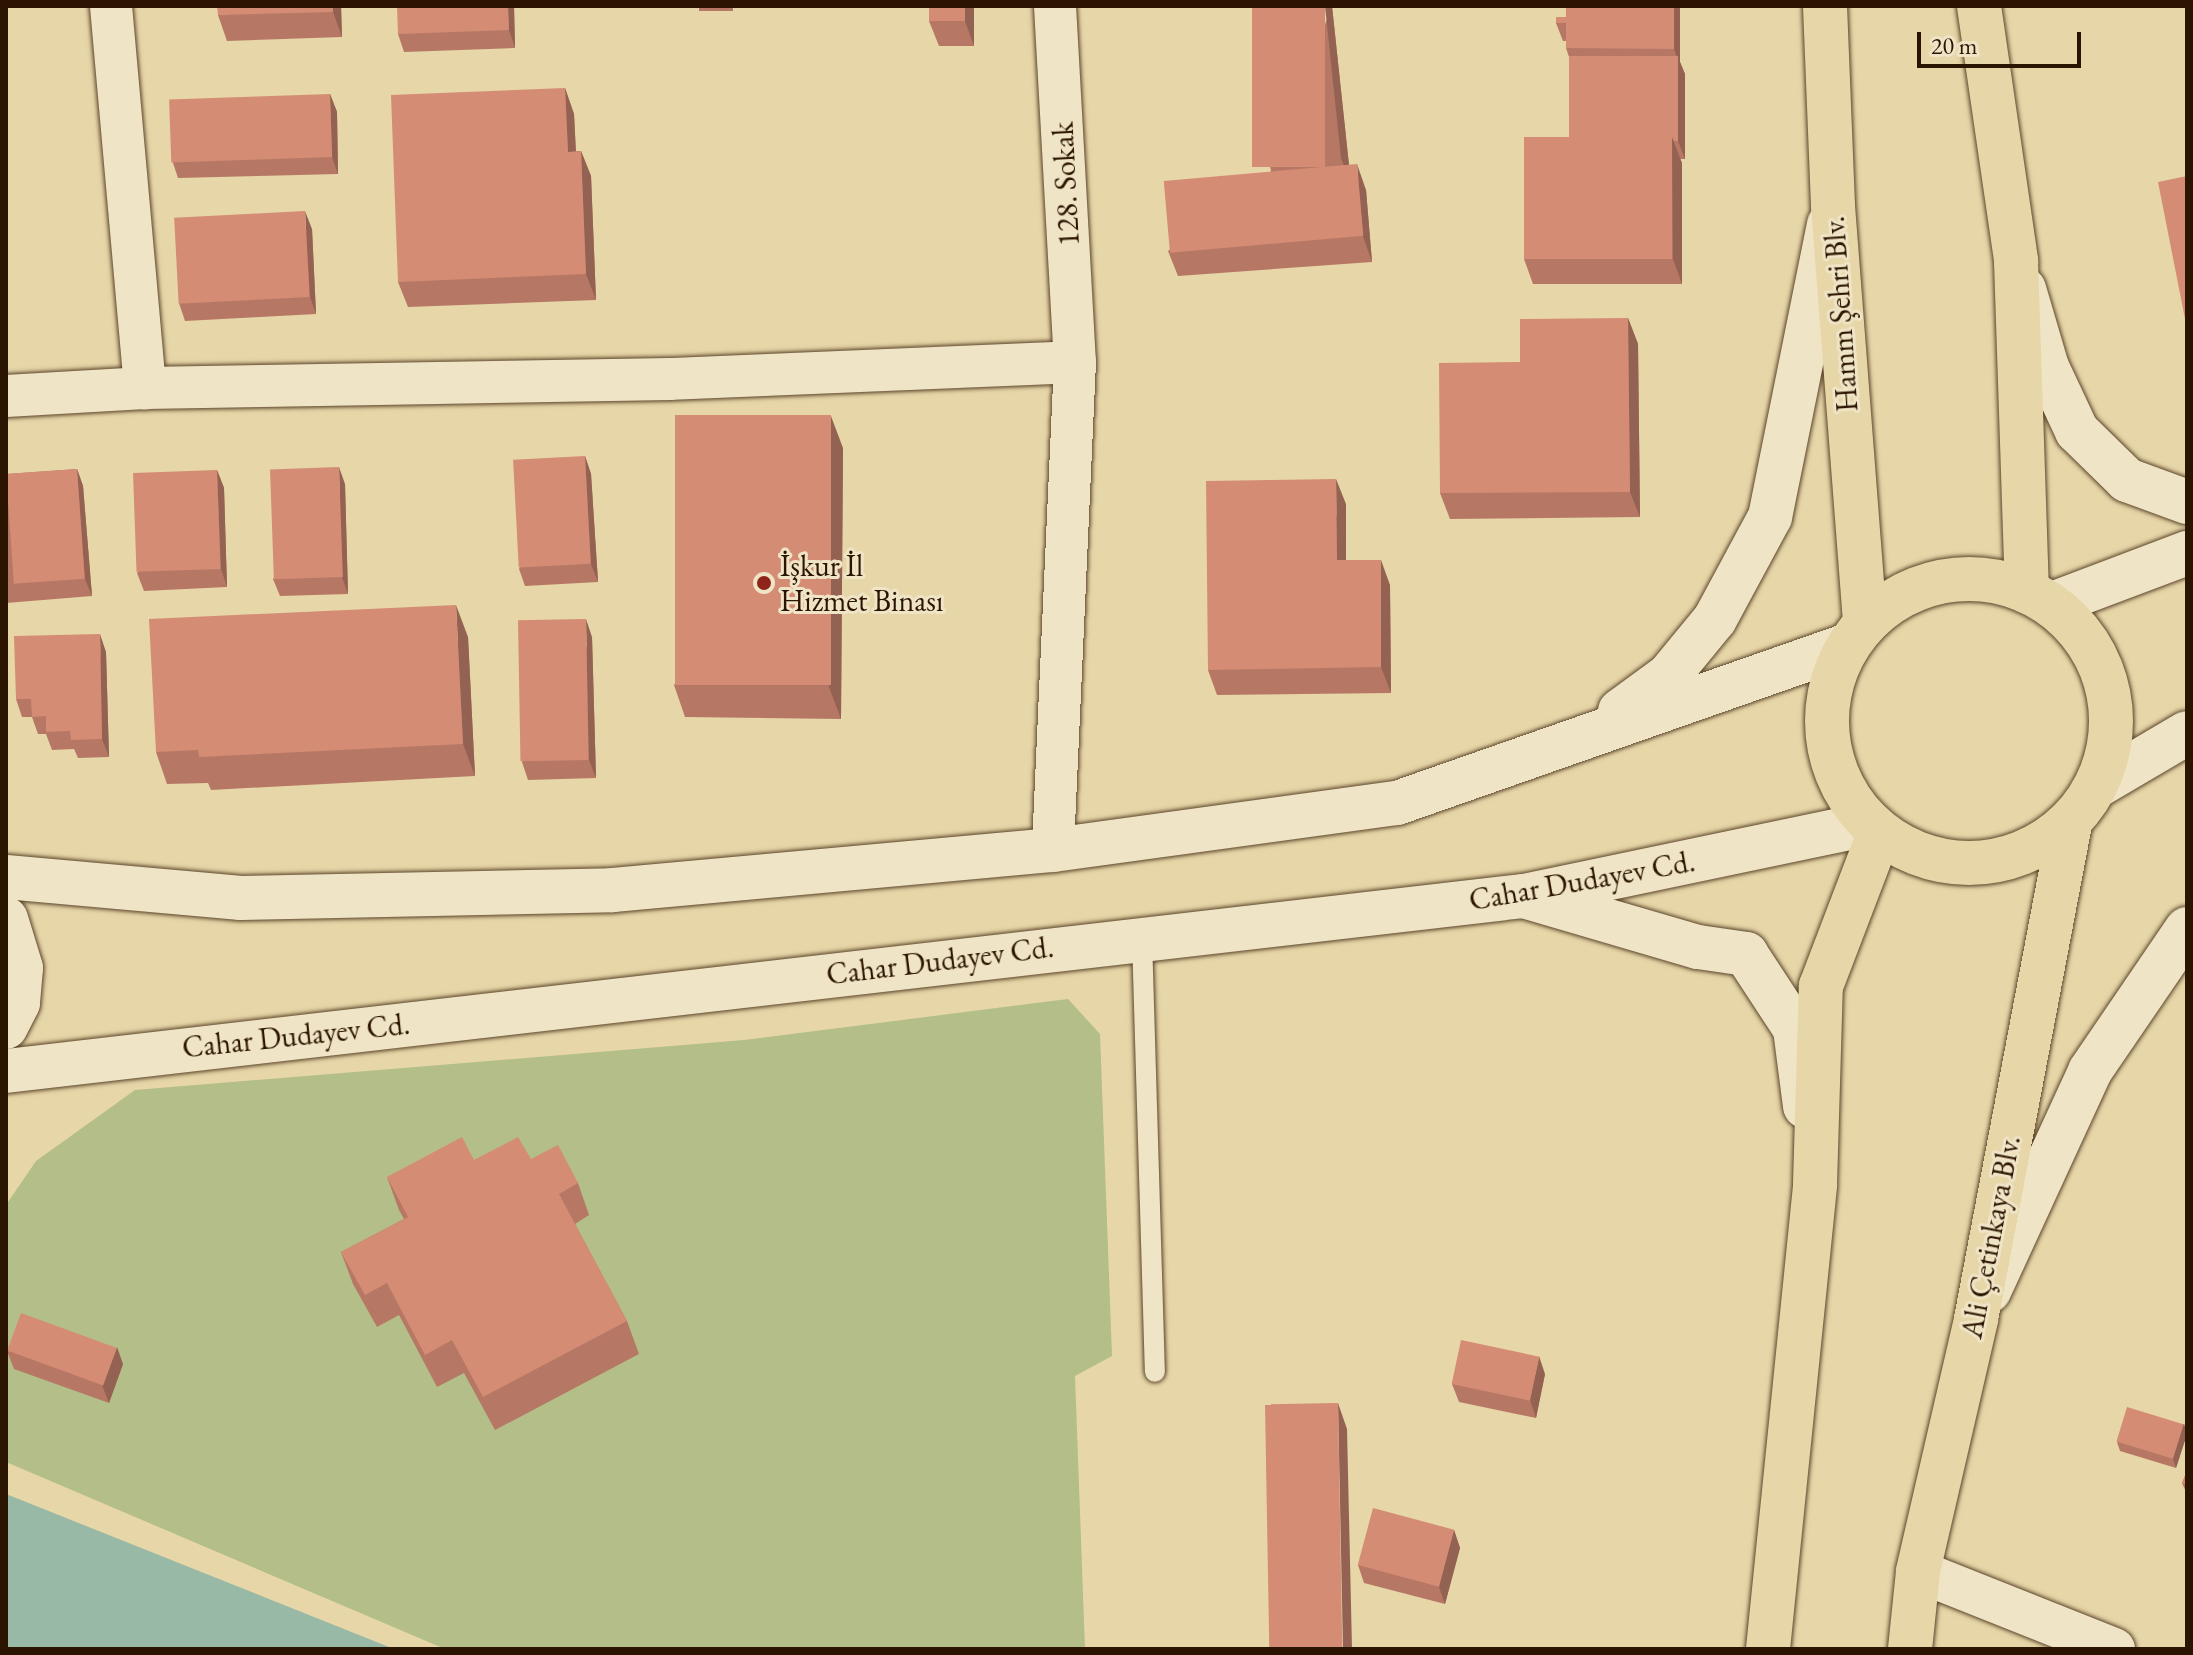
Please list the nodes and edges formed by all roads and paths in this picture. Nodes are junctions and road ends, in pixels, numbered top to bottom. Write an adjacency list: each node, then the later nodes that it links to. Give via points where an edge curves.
1 (111, 6): 8 (street)
2 (1055, 6): 7 (street, 128. Sokak)
3 (1825, 6): 5 (main road, Hamm Şehri Blv.)
4 (1979, 6): 6 (main road)
5 (1833, 206): 13 (main road, Hamm Şehri Blv.); 15 (main road, via 1770,517 1715,619 1669,675)
6 (2016, 261): 10 (main road, via 2047,367 2077,431 2127,480); 12 (main road)
7 (1075, 362): 8 (street, via 670,379); 19 (street, 128. Sokak)
8 (145, 388): 9 (street)
9 (6, 396)
10 (2187, 502)
11 (2187, 553): 12 (main road)
12 (2039, 598): 13 (main road, via 1985,579 1941,581 1900,595); 16 (main road, via 2081,633 2102,667 2111,734)
13 (1856, 634): 15 (main road); 18 (main road, via 1828,691 1825,740 1840,786)
14 (2187, 733): 16 (main road)
15 (1584, 737): 19 (main road, via 1397,803)
16 (2097, 786): 17 (main road)
17 (2070, 824): 18 (main road, via 2027,853 1976,864 1924,858); 28 (main road, Ali Çetinkaya Blv.)
18 (1874, 829): 21 (main road, Cahar Dudayev Cd.); 27 (main road, via 1821,986)
19 (1053, 850): 20 (main road, via 613,890 241,898)
20 (13, 870)
21 (1524, 896): 24 (main road, Cahar Dudayev Cd.); 27 (main road, via 1698,947 1746,954 1795,1029)
22 (6, 919): 25 (main road, via 21,968 18,1003)
23 (2187, 929): 28 (main road, via 2090,1071)
24 (1142, 938): 26 (main road, Cahar Dudayev Cd.); 29 (lane)
25 (6, 1027)
26 (6, 1071)
27 (1815, 1184): 31 (main road)
28 (1976, 1319): 30 (main road, Ali Çetinkaya Blv.)
29 (1155, 1372)
30 (1918, 1571): 32 (main road, Ali Çetinkaya Blv.); 33 (street)
31 (1768, 1649)
32 (1910, 1649)
33 (2114, 1649)

